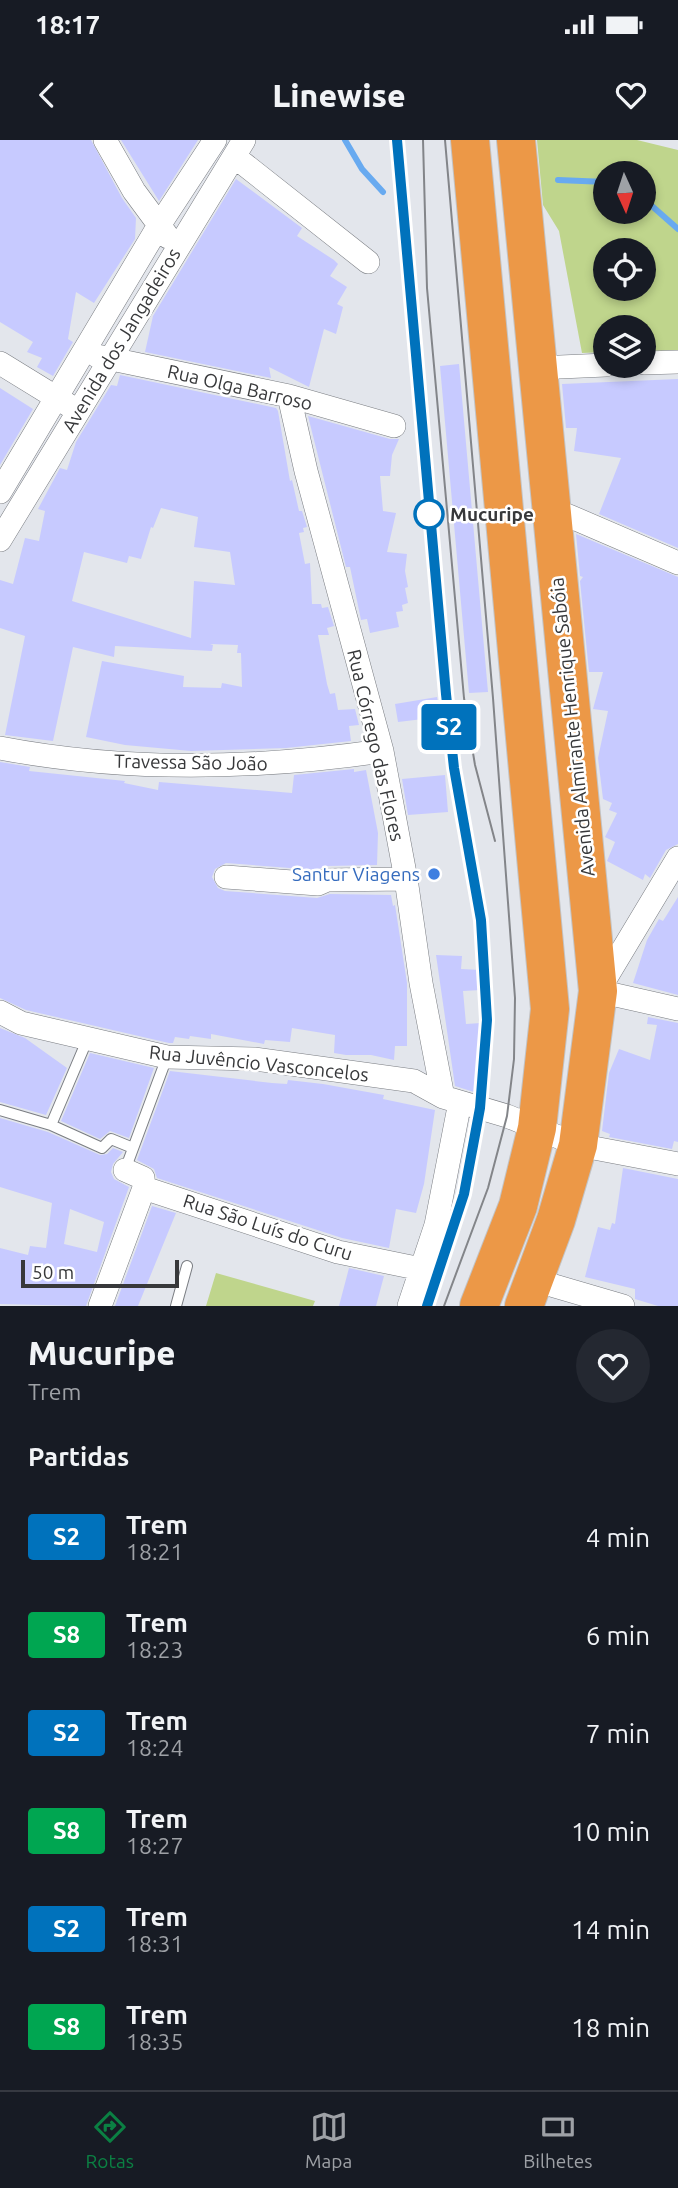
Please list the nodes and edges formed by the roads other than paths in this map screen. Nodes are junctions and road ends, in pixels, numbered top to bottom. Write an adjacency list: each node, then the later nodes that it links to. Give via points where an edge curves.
1 (106, 140): 6 (street)
2 (215, 140): 6 (street, Avenida dos Jangadeiros)
3 (470, 140): 37 (highway, via 551,1009)
4 (516, 140): 15 (highway, Avenida Almirante Henrique Sabóia)
5 (240, 148): 7 (street, Avenida dos Jangadeiros); 8 (street)
6 (158, 227): 7 (street); 9 (street, Avenida dos Jangadeiros)
7 (177, 247): 10 (street, Avenida dos Jangadeiros)
8 (368, 262)
9 (85, 353): 10 (street, Rua Olga Barroso); 17 (street, Avenida dos Jangadeiros)
10 (111, 358): 16 (street, Rua Olga Barroso); 18 (street, Avenida dos Jangadeiros)
11 (678, 362): 13 (street)
12 (0, 363): 17 (street)
13 (656, 363)
14 (593, 366): 15 (street)
15 (537, 368): 21 (highway, Avenida Almirante Henrique Sabóia)
16 (289, 397): 19 (street, Rua Olga Barroso); 25 (street, Rua Córrego das Flores)
17 (58, 399): 18 (street); 20 (street, Avenida dos Jangadeiros)
18 (79, 411): 22 (street, Avenida dos Jangadeiros)
19 (394, 426)
20 (0, 492)
21 (551, 517): 23 (street, via 569,516); 29 (highway, Avenida Almirante Henrique Sabóia)
22 (0, 540)
23 (678, 563)
24 (0, 748): 25 (street, Travessa São João, via 73,758 200,764 312,761)
25 (382, 751): 28 (street, Rua Córrego das Flores)
26 (678, 858): 29 (street)
27 (226, 877): 28 (street, via 318,884)
28 (406, 879): 34 (street, Rua Córrego das Flores, via 421,983)
29 (598, 991): 30 (street); 38 (highway, Avenida Almirante Henrique Sabóia)
30 (678, 1009)
31 (0, 1012): 32 (street, Rua Juvêncio Vasconcelos, via 21,1023)
32 (88, 1038): 33 (street, Rua Juvêncio Vasconcelos); 36 (lane)
33 (167, 1057): 34 (street, Rua Juvêncio Vasconcelos, via 254,1059 333,1069 414,1081); 39 (lane)
34 (452, 1099): 37 (street, Rua Juvêncio Vasconcelos); 44 (street, via 436,1225)
35 (0, 1110): 36 (lane)
36 (51, 1125): 39 (lane, via 102,1147 111,1139)
37 (537, 1128): 38 (street, Rua Juvêncio Vasconcelos); 49 (highway, via 518,1206)
38 (578, 1145): 40 (street, Rua Juvêncio Vasconcelos); 45 (highway, Avenida Almirante Henrique Sabóia)
39 (133, 1148): 41 (lane)
40 (678, 1164)
41 (125, 1170): 42 (street, Rua São Luís do Curu, via 142,1178)
42 (144, 1188): 44 (street, Rua São Luís do Curu, via 338,1252); 46 (street)
43 (187, 1266): 47 (lane)
44 (421, 1269): 48 (street)
45 (529, 1293): 50 (street)
46 (100, 1306)
47 (176, 1306)
48 (409, 1306)
49 (479, 1306)
50 (623, 1306)

